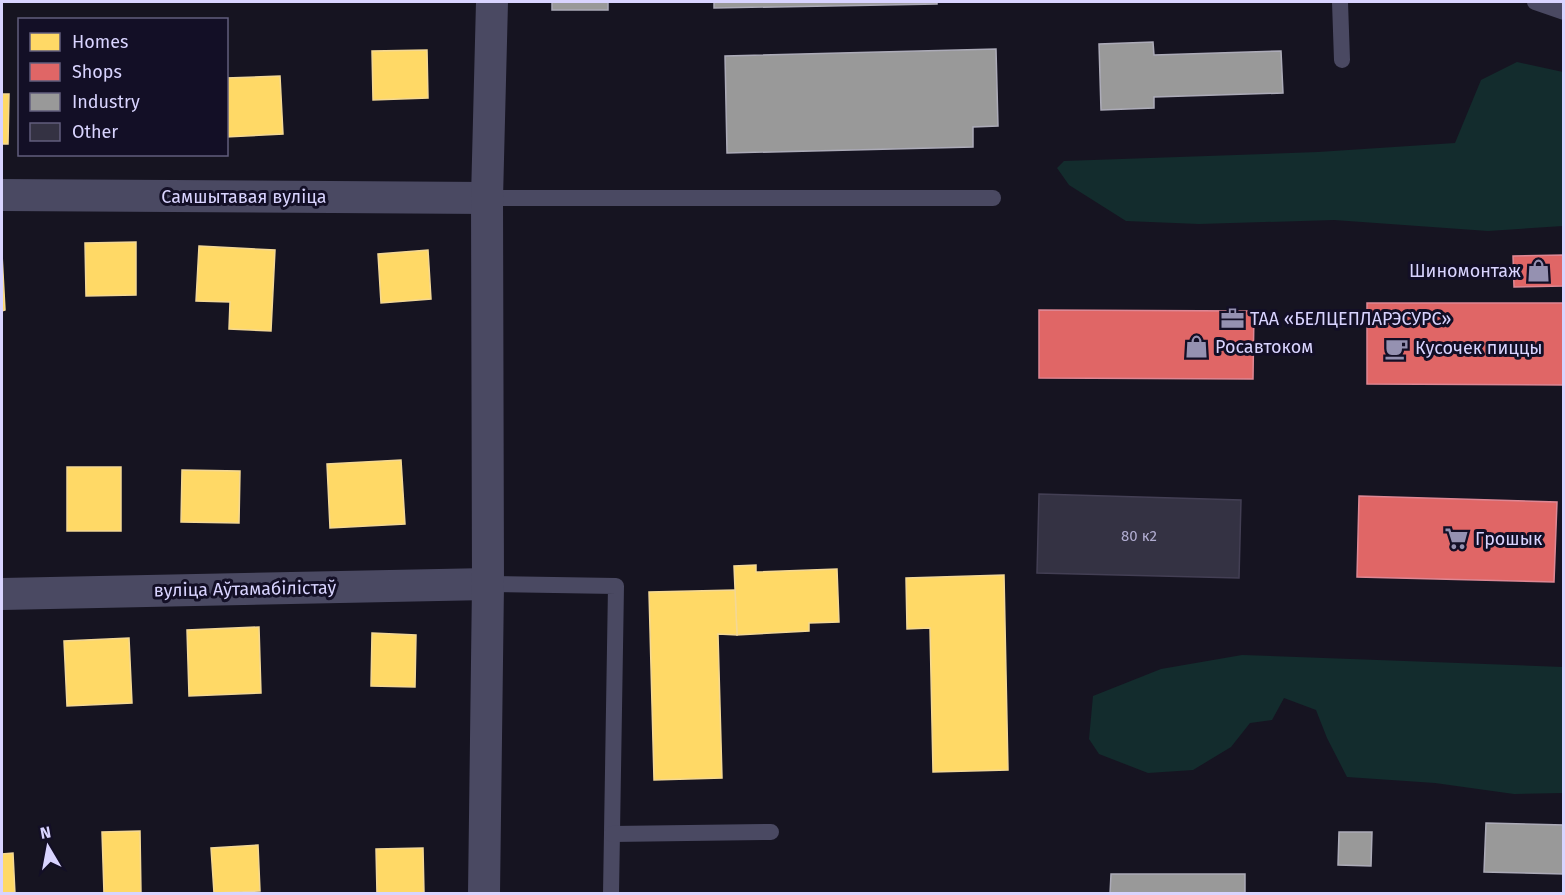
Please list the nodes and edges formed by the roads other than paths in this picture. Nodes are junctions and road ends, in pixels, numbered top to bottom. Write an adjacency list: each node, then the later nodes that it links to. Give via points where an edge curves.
1 (492, 2): 7 (street)
2 (1340, 2): 5 (lane)
3 (1535, 2): 4 (lane)
4 (1563, 12)
5 (1342, 60)
6 (2, 195): 7 (street, Самшытавая вуліца)
7 (487, 198): 8 (lane); 9 (street)
8 (993, 198)
9 (488, 584): 10 (street, вуліца Аўтамабілістаў); 12 (lane, via 616,586); 13 (street)
10 (2, 594)
11 (771, 832): 12 (lane)
12 (612, 834): 14 (lane)
13 (484, 894)
14 (611, 894)

